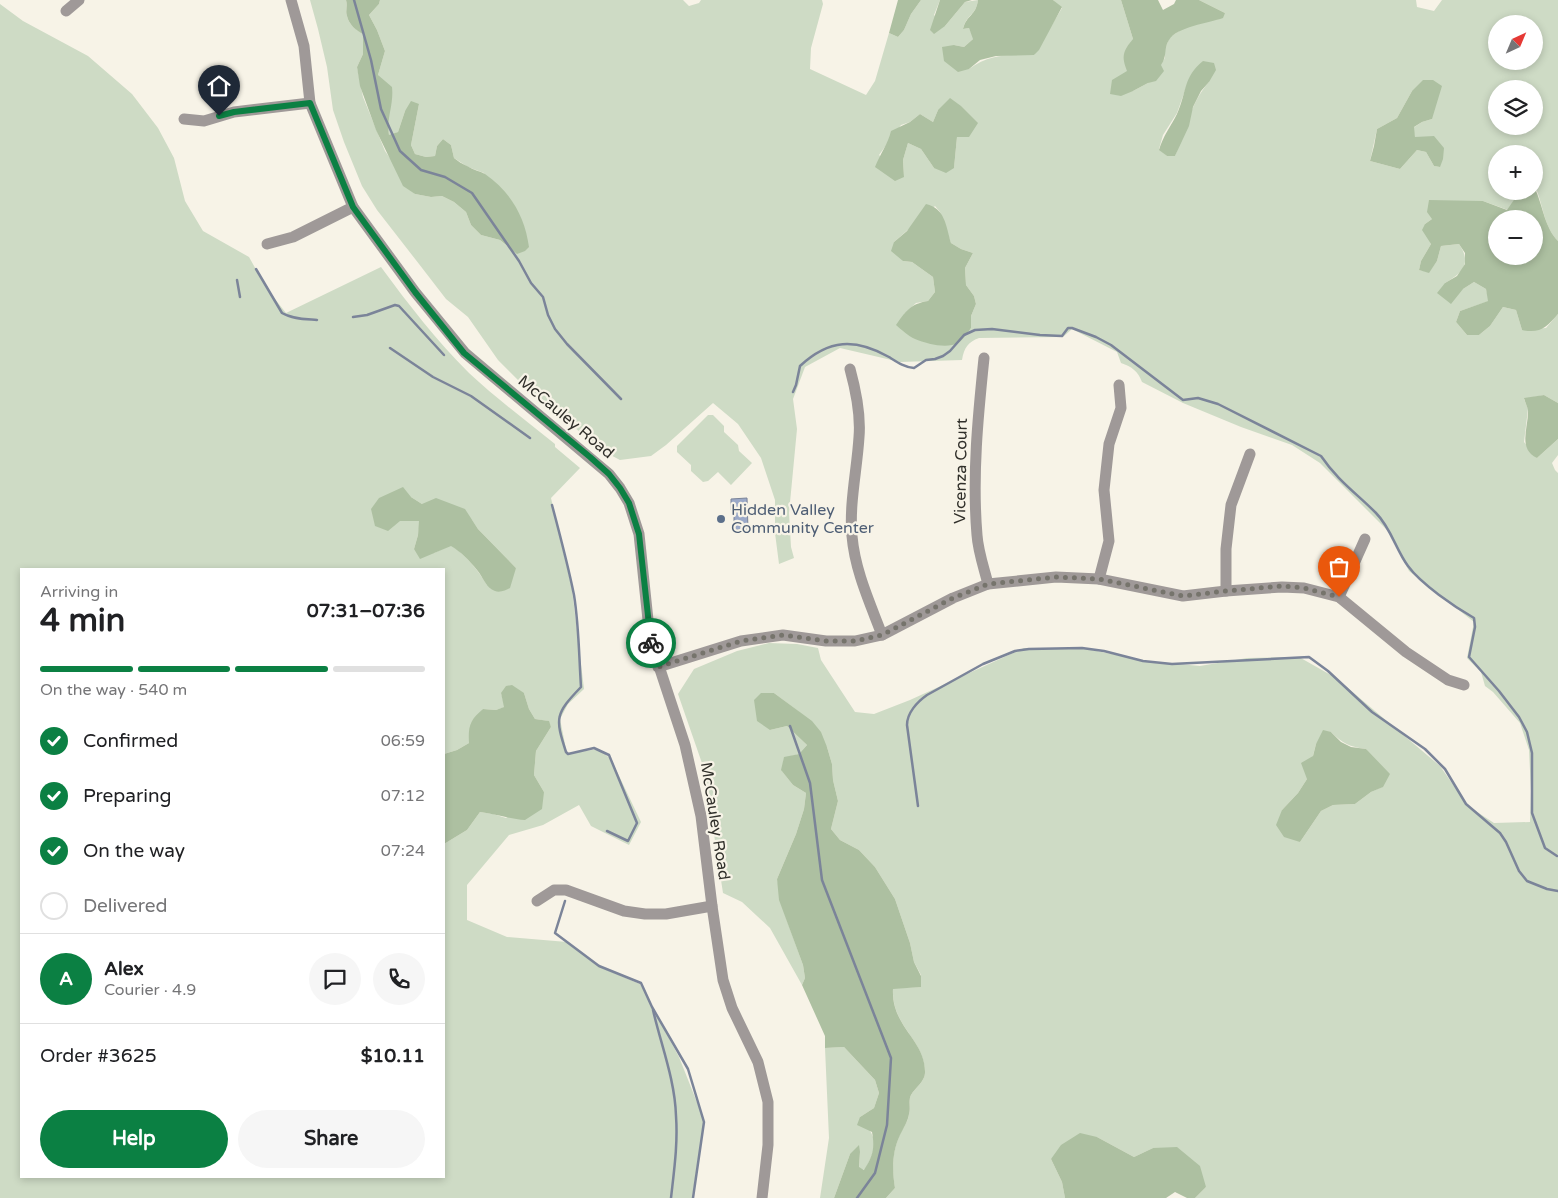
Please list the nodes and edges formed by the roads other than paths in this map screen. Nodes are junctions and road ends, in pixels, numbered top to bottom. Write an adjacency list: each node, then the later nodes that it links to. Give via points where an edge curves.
1 (79, 0): 3 (street)
2 (291, 0): 4 (street, McCauley Road, via 304,46)
3 (66, 10)
4 (310, 103): 5 (street, via 234,112 204,121); 6 (street, McCauley Road)
5 (184, 119)
6 (353, 207): 7 (street, via 293,237); 18 (street, McCauley Road, via 464,353 590,457 620,488 629,503 639,534 650,639)
7 (268, 244)
8 (984, 358): 14 (street, Vicenza Court, via 976,492 977,537)
9 (850, 369): 17 (street, via 857,396 860,435 852,536 860,578)
10 (1119, 385): 13 (street, via 1121,408 1109,444 1104,490 1109,541)
11 (1250, 454): 15 (street, via 1231,505)
12 (1364, 539): 16 (street)
13 (1099, 579): 14 (street, via 1056,577); 15 (street, via 1183,596)
14 (988, 584): 17 (street, via 953,598)
15 (1226, 591): 16 (street, via 1282,586)
16 (1339, 597): 19 (street, via 1406,652 1448,680)
17 (882, 635): 18 (street, via 855,641 783,635 741,641)
18 (658, 667): 21 (street, McCauley Road, via 694,780)
19 (1464, 684)
20 (537, 901): 21 (street, via 554,890 566,890 624,911 645,914)
21 (712, 906): 22 (street, McCauley Road, via 723,980 732,1008 758,1062 768,1102 768,1145)
22 (762, 1198)

